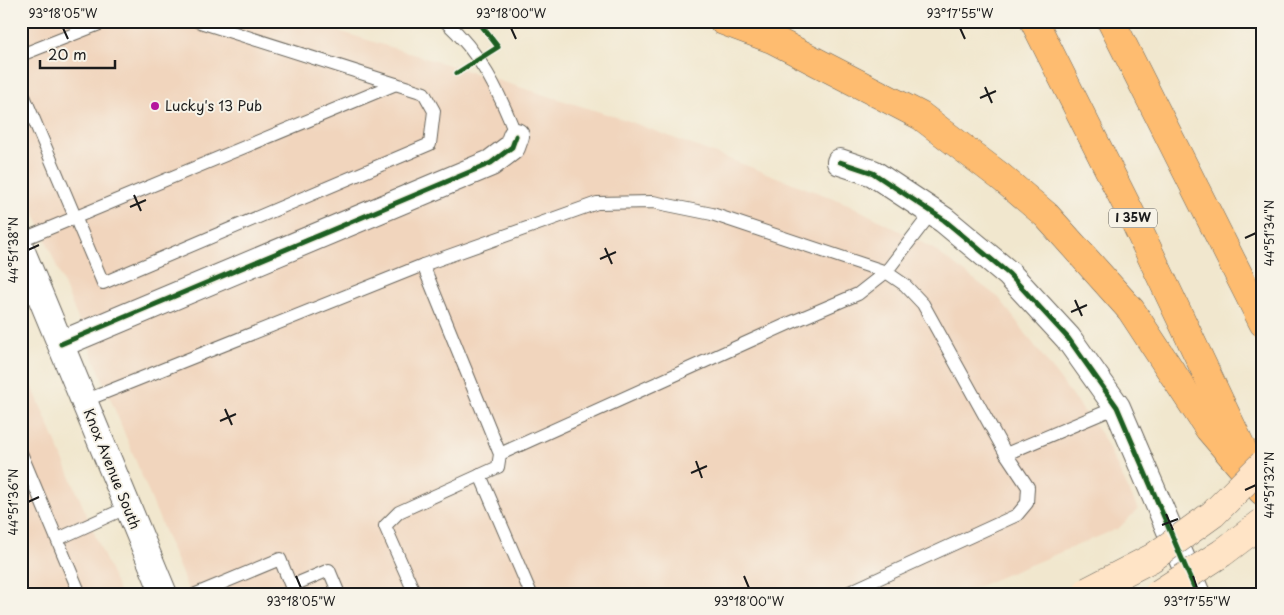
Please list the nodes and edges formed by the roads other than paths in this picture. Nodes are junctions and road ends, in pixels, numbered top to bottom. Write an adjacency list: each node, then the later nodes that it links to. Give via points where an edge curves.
1 (107, 21): 7 (lane)
2 (197, 21): 8 (lane)
3 (445, 21): 10 (lane, via 474,52 492,80)
4 (722, 21): 28 (highway, via 774,40 921,116 1001,176 1046,215 1131,310 1209,429)
5 (1034, 21): 28 (highway, I 35W)
6 (1111, 21): 18 (highway)
7 (21, 55)
8 (396, 84): 13 (lane); 13 (lane, via 424,93 434,111 430,144 103,283)
9 (21, 89): 13 (lane)
10 (516, 136): 21 (street, via 512,147 491,163)
11 (840, 162): 12 (street, via 872,173)
12 (932, 212): 17 (lane); 23 (street, via 1009,274 1068,338)
13 (76, 218): 14 (lane)
14 (21, 240)
15 (21, 249): 21 (street, Knox Avenue South, via 33,288)
16 (423, 265): 17 (lane, via 597,203 653,202 712,214); 22 (lane); 25 (lane)
17 (886, 272): 25 (lane, via 858,294); 26 (lane, via 923,304)
18 (1241, 280): 19 (highway); 20 (highway)
19 (1263, 313)
20 (1263, 324)
21 (61, 344): 22 (street, Knox Avenue South)
22 (84, 402): 29 (street, Knox Avenue South)
23 (1117, 407): 26 (lane); 42 (street)
24 (21, 452): 31 (lane)
25 (500, 454): 27 (lane, via 498,467)
26 (1006, 454): 40 (lane, via 1028,487 1027,503 1017,516)
27 (480, 475): 38 (lane, via 399,512 385,526); 39 (lane)
28 (1262, 483): 33 (main road, bridge, via 1152,558)
29 (128, 507): 31 (lane); 35 (street, Knox Avenue South)
30 (1263, 522): 41 (main road, bridge)
31 (58, 540): 34 (lane)
32 (225, 588): 36 (lane); 37 (lane, via 280,559 291,586 329,570)
33 (1088, 591)
34 (80, 594)
35 (164, 594)
36 (196, 594)
37 (339, 594)
38 (415, 594)
39 (531, 594)
40 (845, 594)
41 (1158, 594)
42 (1197, 594)

